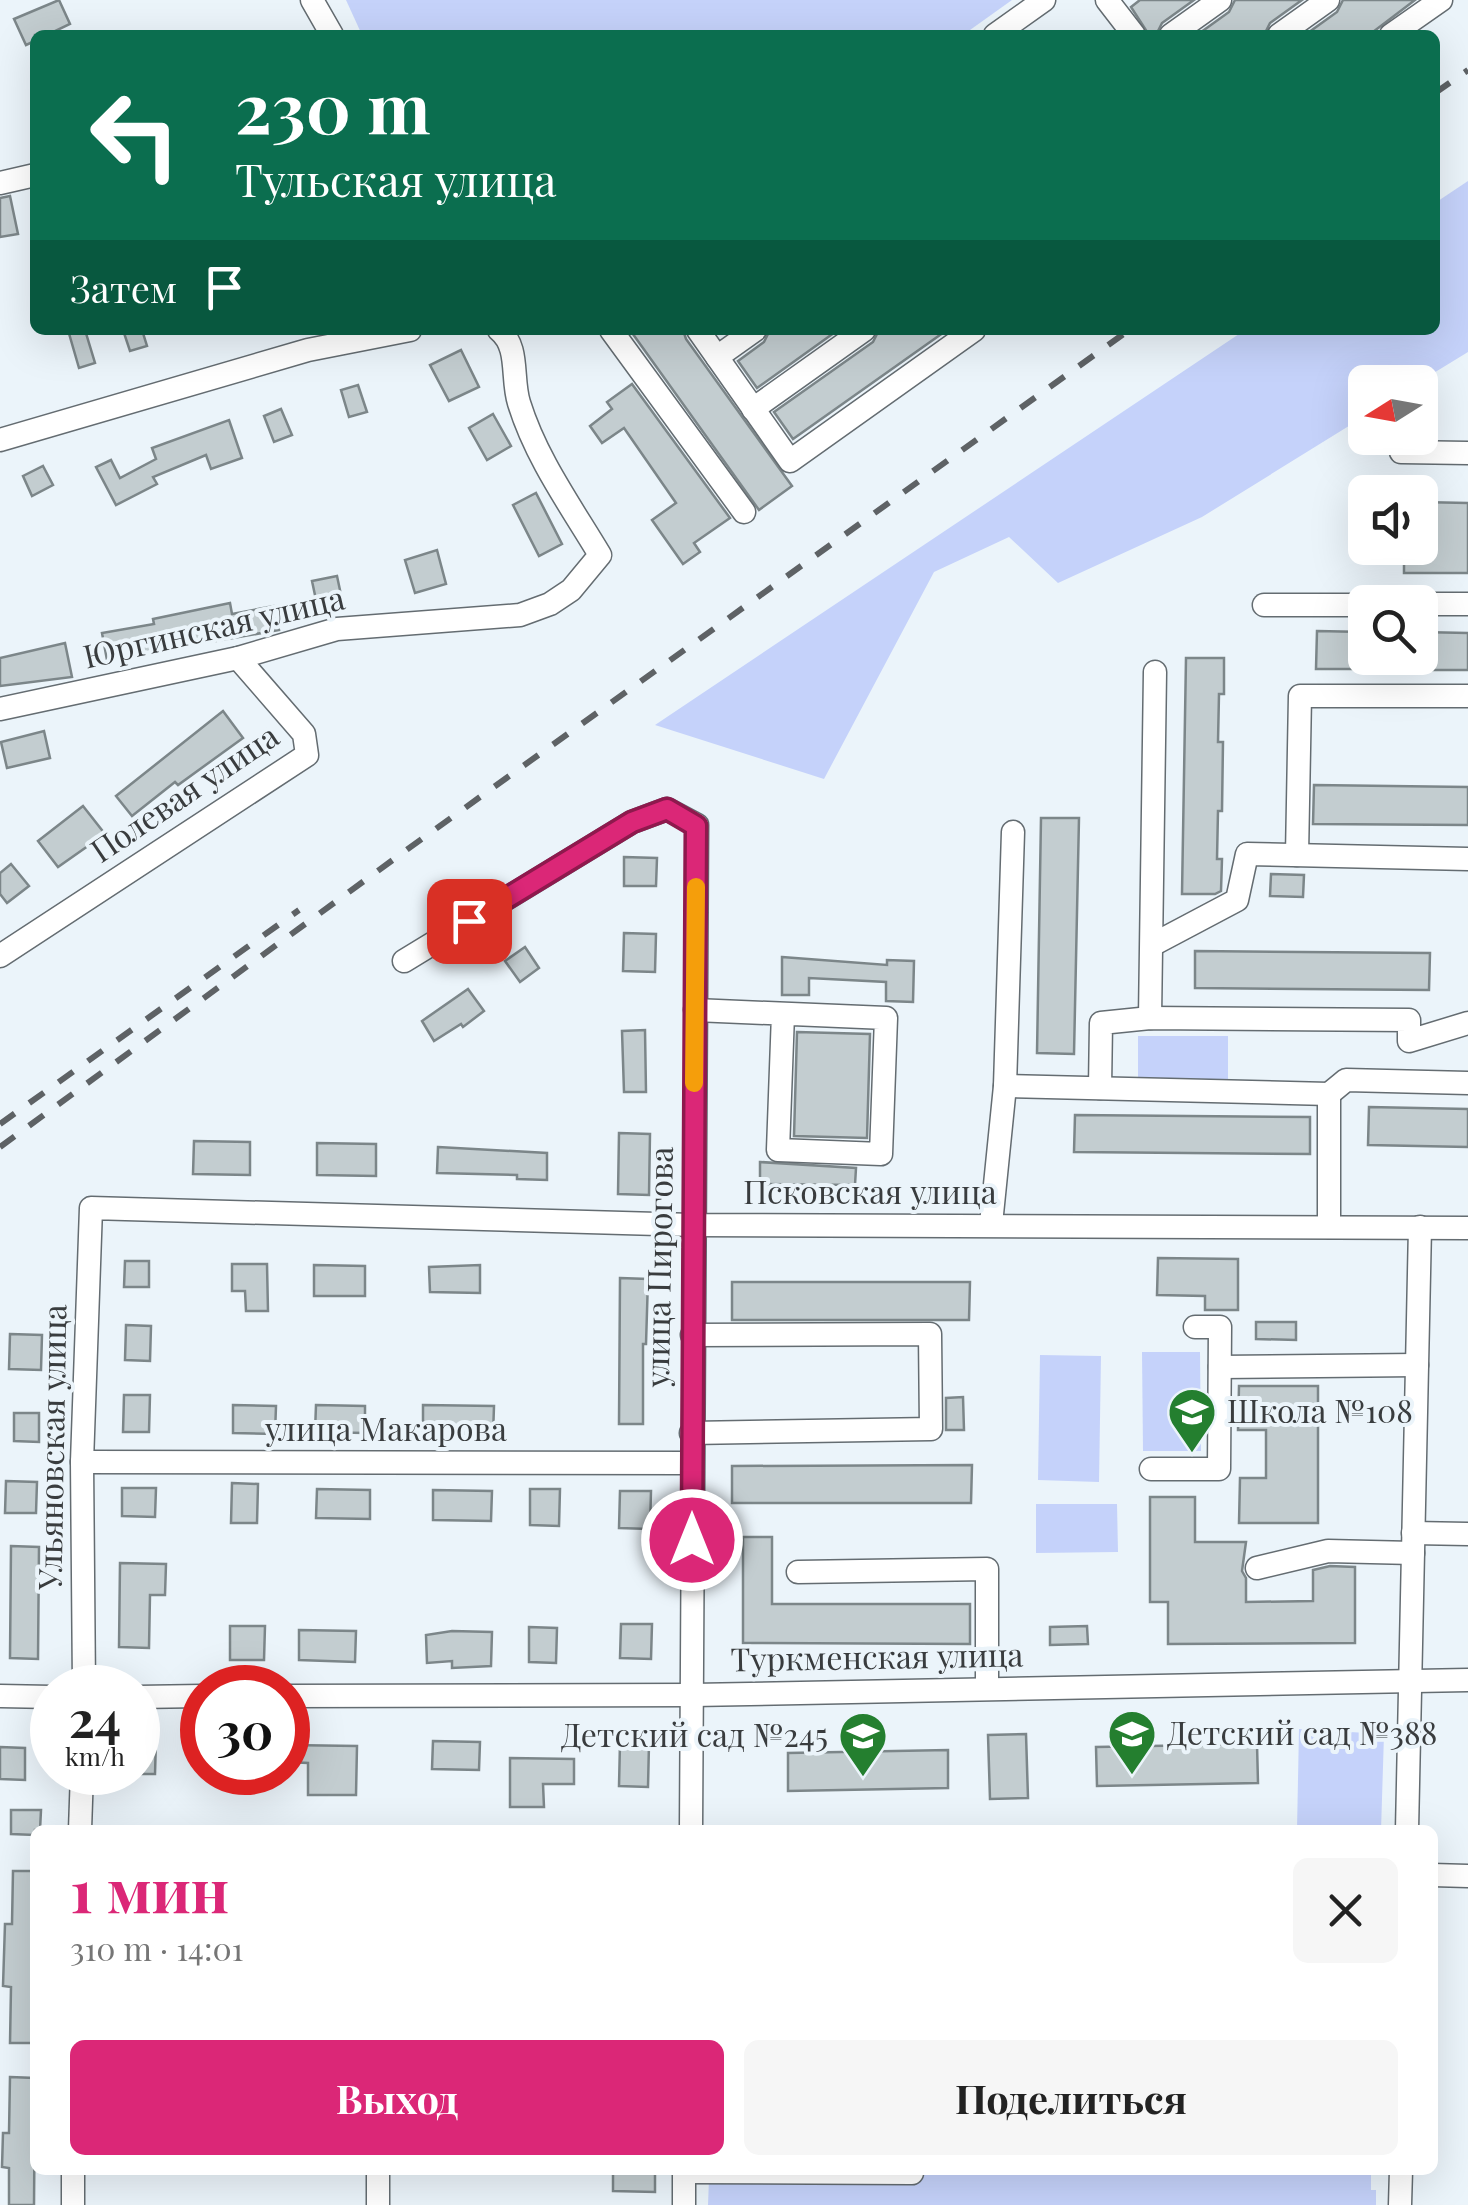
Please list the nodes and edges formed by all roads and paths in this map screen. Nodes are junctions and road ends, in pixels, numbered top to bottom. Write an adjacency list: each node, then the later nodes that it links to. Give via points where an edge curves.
1 (312, 0): 7 (street)
2 (1044, 0): 8 (street)
3 (1107, 0): 9 (street)
4 (1220, 0): 10 (street)
5 (1328, 0): 11 (street)
6 (1440, 0): 12 (street)
7 (329, 30)
8 (1002, 30)
9 (1130, 30)
10 (1179, 30)
11 (1286, 30)
12 (1398, 30)
13 (30, 176): 14 (street)
14 (0, 183)
15 (384, 335): 24 (street, via 308,350)
16 (505, 335): 32 (street, Юргинская улица, via 530,439 600,555 572,590 520,616 337,630)
17 (615, 335): 27 (street)
18 (702, 335): 22 (street)
19 (748, 335): 22 (street)
20 (857, 335): 23 (street)
21 (967, 335): 23 (street, via 790,461)
22 (717, 357): 23 (street)
23 (754, 409)
24 (0, 440)
25 (1438, 453): 26 (street)
26 (1468, 453)
27 (744, 512)
28 (1438, 604): 29 (street)
29 (1468, 604)
30 (1348, 605): 31 (street)
31 (1264, 606)
32 (238, 658): 35 (street, Юргинская улица); 40 (street, Полевая улица, via 304,734 306,755)
33 (1156, 672): 39 (street)
34 (1468, 696): 37 (street, via 1300,696)
35 (0, 709)
36 (1012, 832): 49 (street)
37 (1297, 856): 38 (street); 39 (street, via 1247,854 1237,900)
38 (1468, 859)
39 (1152, 945): 44 (street)
40 (2, 951)
41 (404, 961): 42 (street, улица Пирогова, via 632,822 667,809 696,826)
42 (695, 1010): 43 (street); 54 (street, улица Пирогова)
43 (783, 1014): 43 (street, via 886,1018 880,1154 778,1150)
44 (1150, 1018): 46 (street, via 1409,1020); 50 (street, via 1101,1023)
45 (1468, 1022): 46 (street)
46 (1409, 1041): 47 (street)
47 (1409, 1082): 48 (street); 51 (street, via 1346,1080)
48 (1468, 1083)
49 (1005, 1086): 50 (street); 53 (street)
50 (1100, 1088): 51 (street)
51 (1329, 1094): 55 (street)
52 (92, 1208): 54 (street, Псковская улица); 63 (street, Ульяновская улица)
53 (991, 1224): 54 (street, Псковская улица); 55 (street, Псковская улица)
54 (693, 1225): 59 (street, улица Пирогова)
55 (1329, 1227): 56 (street, Псковская улица)
56 (1420, 1228): 57 (street, Псковская улица); 60 (street)
57 (1468, 1228)
58 (1195, 1327): 61 (street, via 1220,1327)
59 (692, 1335): 62 (street, улица Пирогова); 62 (street, via 930,1334 931,1429)
60 (1417, 1366): 61 (street); 67 (street)
61 (1220, 1367): 65 (street, via 1218,1468)
62 (691, 1433): 64 (street, улица Пирогова)
63 (82, 1462): 64 (street, улица Макарова); 70 (street, Ульяновская улица)
64 (691, 1463): 74 (street, улица Пирогова)
65 (1150, 1469)
66 (1468, 1534): 67 (street)
67 (1413, 1543): 68 (street, via 1328,1551); 71 (street)
68 (1257, 1568)
69 (798, 1572): 73 (street, via 987,1569)
70 (84, 1665)
71 (1409, 1680): 72 (street, Туркменская улица); 73 (street, Туркменская улица); 81 (street)
72 (1468, 1680)
73 (987, 1687): 74 (street, Туркменская улица)
74 (693, 1695): 77 (street, Туркменская улица); 80 (street, улица Пирогова)
75 (0, 1696): 76 (street)
76 (30, 1696)
77 (310, 1696)
78 (81, 1795): 79 (street)
79 (80, 1825)
80 (690, 1825)
81 (1407, 1825)
82 (1438, 1875): 83 (street)
83 (1468, 1876)
84 (73, 2175): 88 (street)
85 (378, 2175): 89 (street)
86 (684, 2175): 90 (street)
87 (1401, 2175): 91 (street)
88 (73, 2205)
89 (378, 2205)
90 (684, 2205)
91 (1400, 2205)

